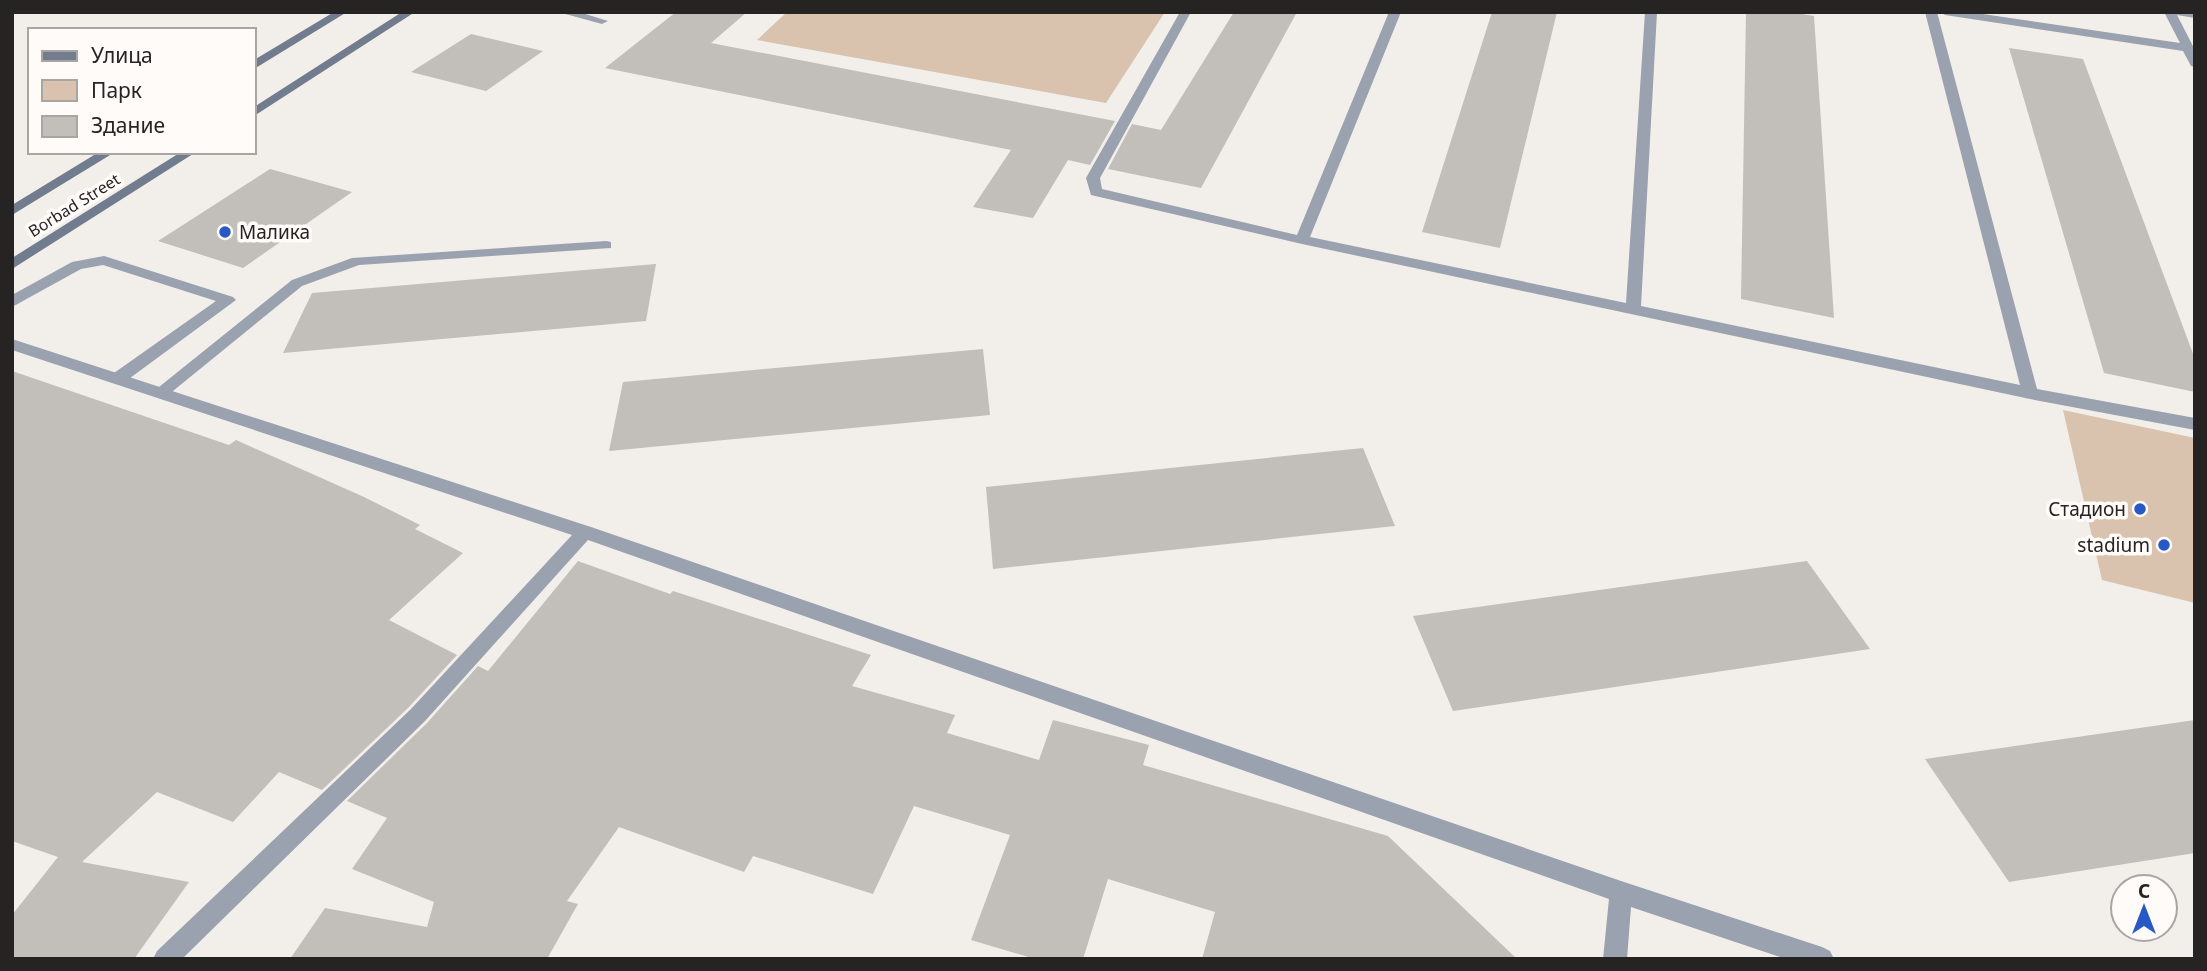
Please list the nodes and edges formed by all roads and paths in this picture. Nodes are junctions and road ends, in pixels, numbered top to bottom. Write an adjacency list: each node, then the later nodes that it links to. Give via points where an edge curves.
1 (342, 12): 15 (main road)
2 (410, 12): 16 (main road)
3 (563, 12): 12 (street)
4 (1186, 12): 20 (street, via 1093,178 1096,192)
5 (1395, 12): 20 (street)
6 (1651, 12): 24 (street)
7 (1931, 12): 28 (street)
8 (1945, 12): 13 (street)
9 (2170, 12): 13 (street)
10 (2179, 12): 11 (street)
11 (2195, 15)
12 (602, 21)
13 (2187, 48): 14 (street)
14 (2195, 63)
15 (256, 64)
16 (256, 111)
17 (106, 154): 19 (main road, Borbad Street)
18 (187, 154): 22 (main road, Borbad Street)
19 (12, 211)
20 (1302, 240): 24 (street)
21 (606, 245): 27 (street, via 357,261 297,283)
22 (12, 265)
23 (12, 302): 26 (street, via 77,265 104,260 228,300)
24 (1633, 309): 28 (street)
25 (12, 344): 26 (street)
26 (120, 377): 27 (street)
27 (162, 391): 30 (street)
28 (2030, 393): 29 (street)
29 (2195, 424)
30 (585, 532): 31 (street); 32 (street, via 418,715)
31 (1621, 892): 33 (street); 34 (street)
32 (165, 959)
33 (1615, 959)
34 (1822, 959)

